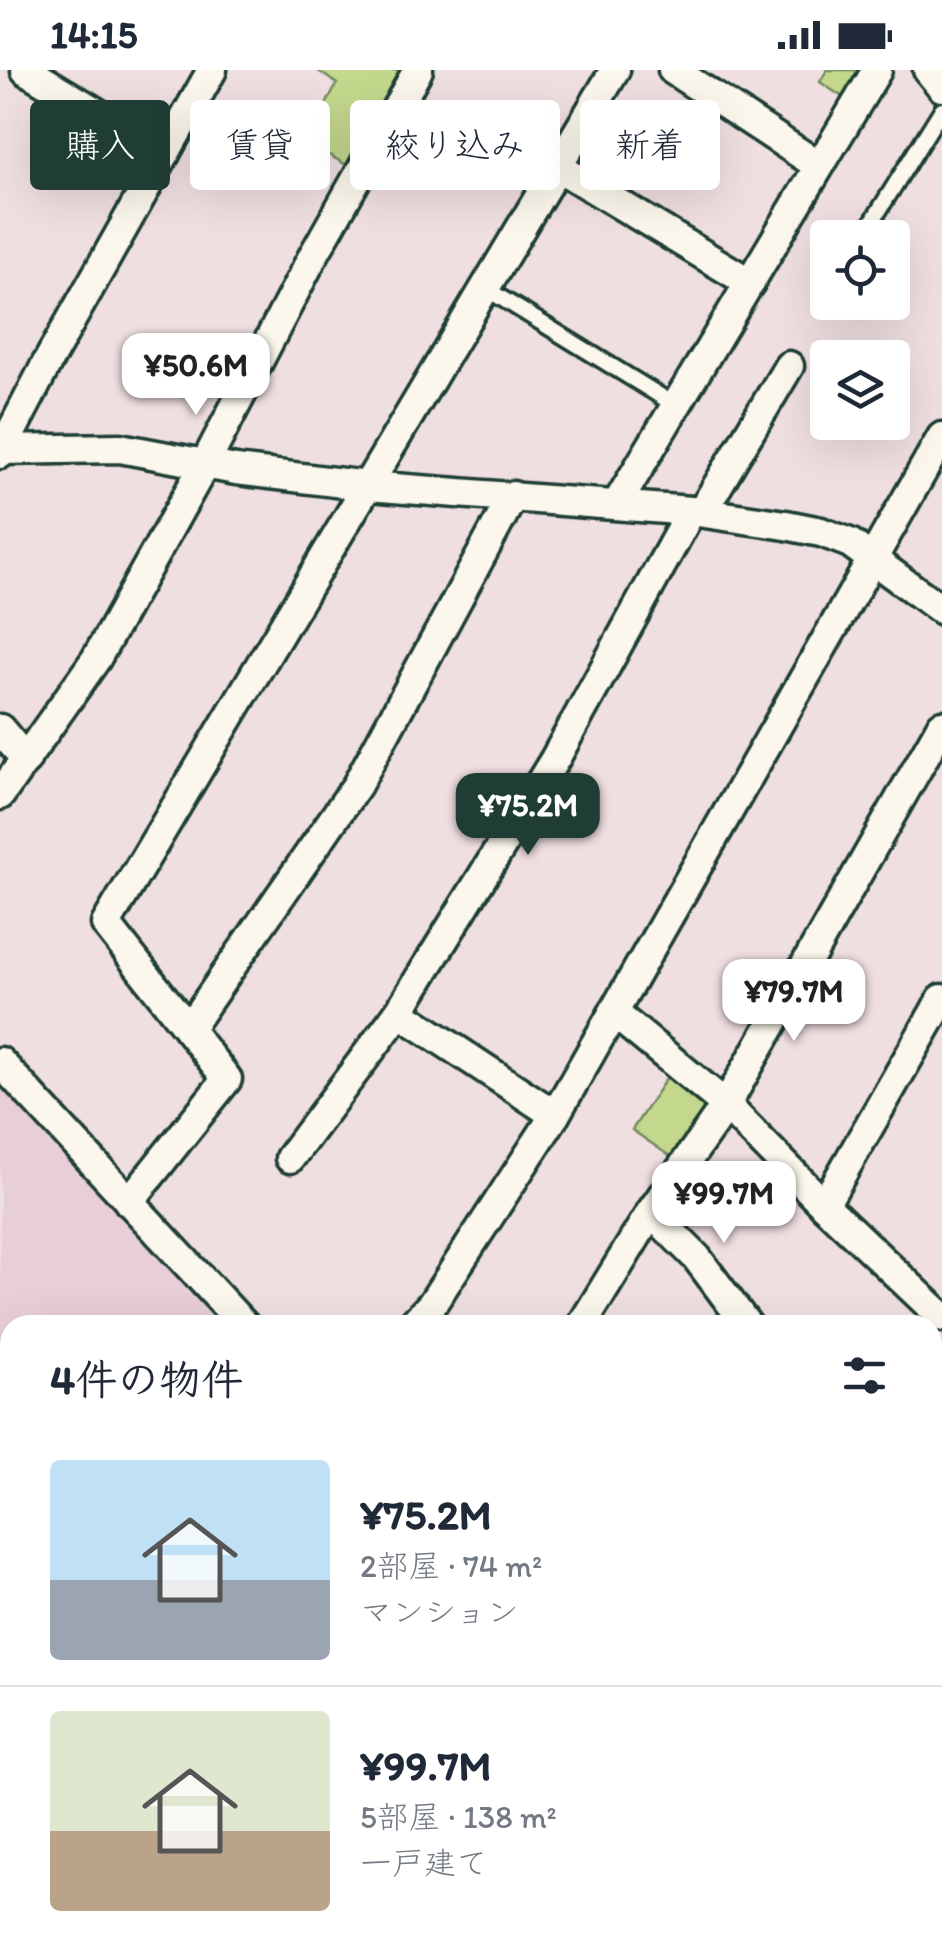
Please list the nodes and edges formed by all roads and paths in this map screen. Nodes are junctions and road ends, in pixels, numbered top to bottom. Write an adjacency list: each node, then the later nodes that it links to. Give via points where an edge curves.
1 (26, 70): 9 (street)
2 (212, 70): 11 (street)
3 (418, 70): 24 (street)
4 (615, 70): 12 (street)
5 (673, 70): 13 (street)
6 (877, 70): 13 (street)
7 (928, 70): 8 (street)
8 (942, 87)
9 (76, 100)
10 (942, 109): 17 (lane)
11 (170, 145)
12 (560, 164)
13 (820, 166): 18 (street)
14 (560, 168): 18 (street)
15 (145, 190): 23 (street)
16 (544, 190): 19 (street)
17 (873, 220)
18 (750, 283): 21 (street)
19 (486, 288): 21 (lane); 25 (street)
20 (789, 366): 28 (street)
21 (675, 405): 27 (street)
22 (942, 437): 29 (street)
23 (1, 451): 24 (street, via 120,448)
24 (204, 464): 25 (street); 33 (street, via 96,659)
25 (368, 486): 26 (street); 38 (street, via 106,924)
26 (513, 496): 27 (street); 38 (street, via 357,785)
27 (617, 504): 28 (street)
28 (697, 512): 29 (street, via 821,532); 36 (street)
29 (873, 558): 30 (street); 37 (street)
30 (942, 610)
31 (942, 725): 40 (street)
32 (0, 729): 33 (street)
33 (26, 760): 34 (street)
34 (0, 795)
35 (942, 1000): 44 (street)
36 (399, 1012): 41 (street); 42 (street)
37 (614, 1013): 40 (street); 41 (street)
38 (188, 1029): 43 (street, via 228,1079)
39 (0, 1062): 43 (street)
40 (726, 1105): 44 (street); 45 (street)
41 (555, 1115): 48 (street)
42 (290, 1158)
43 (129, 1202): 47 (street)
44 (824, 1205): 46 (street)
45 (652, 1212): 49 (street); 50 (street)
46 (938, 1302)
47 (235, 1315)
48 (422, 1315)
49 (588, 1315)
50 (740, 1315)

